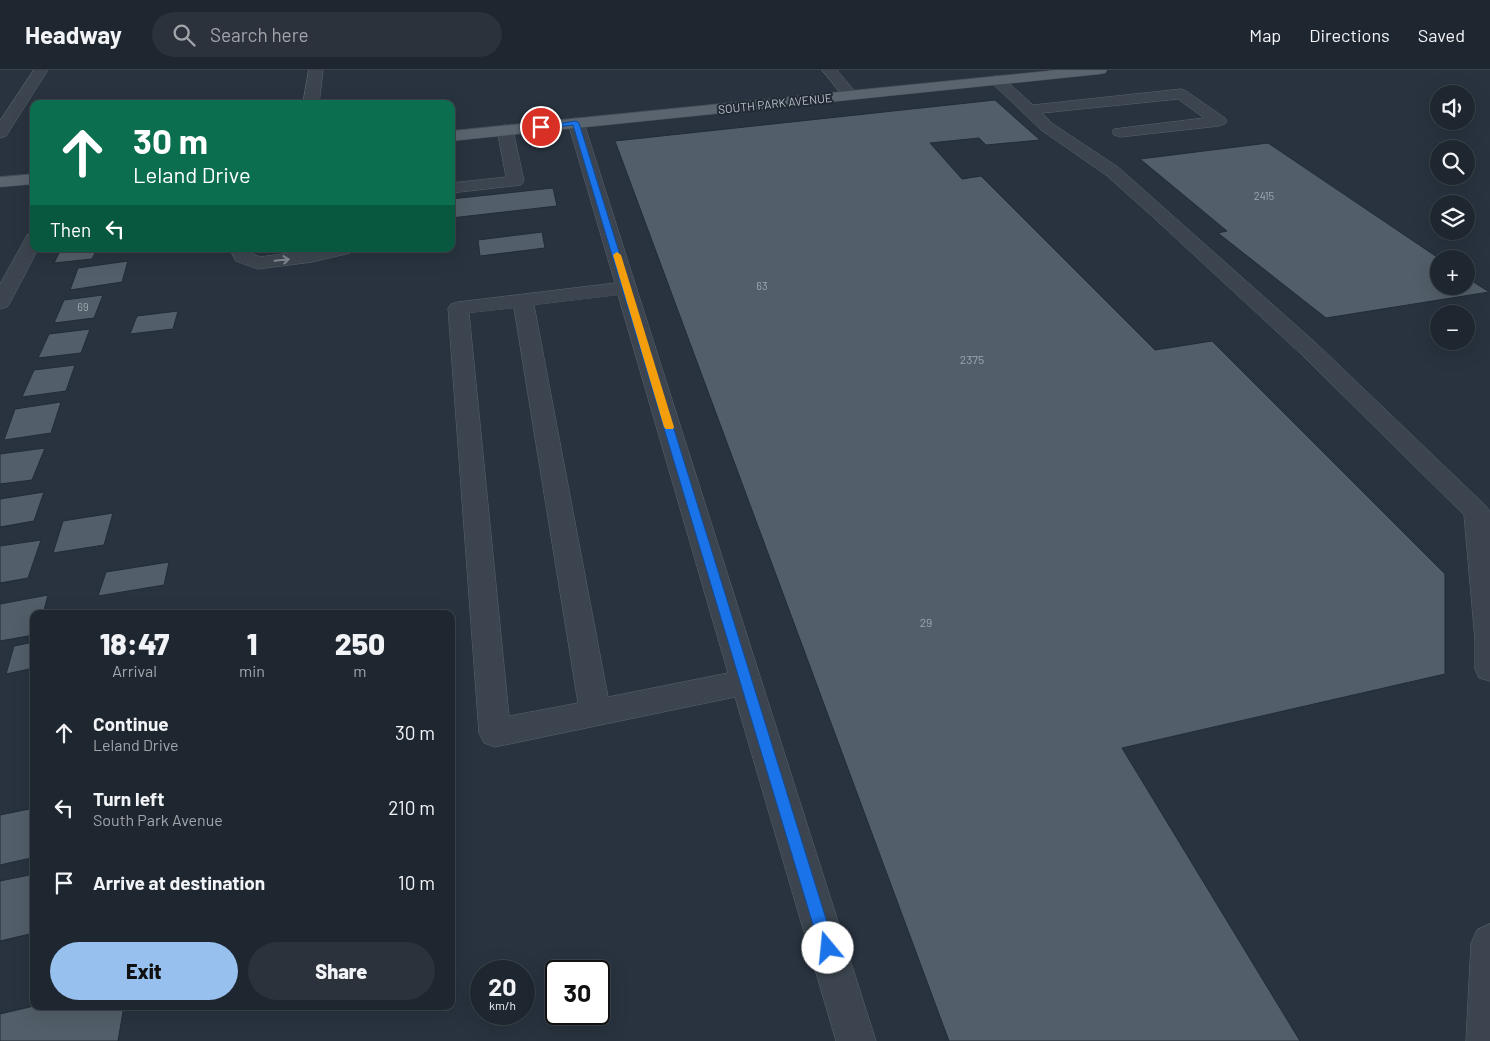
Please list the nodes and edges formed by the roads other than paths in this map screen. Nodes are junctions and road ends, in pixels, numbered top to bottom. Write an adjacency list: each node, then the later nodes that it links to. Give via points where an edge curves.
1 (41, 70): 12 (street)
2 (316, 70): 8 (street)
3 (829, 70): 7 (street)
4 (1100, 70): 5 (main road, SOUTH PARK AVENUE)
5 (1032, 73): 6 (main road, SOUTH PARK AVENUE)
6 (997, 80): 7 (main road, SOUTH PARK AVENUE); 9 (street)
7 (850, 95): 10 (main road, SOUTH PARK AVENUE)
8 (312, 100)
9 (1030, 110): 13 (street, via 1181,94 1219,121); 24 (street, via 1048,127 1112,171 1310,349 1477,512)
10 (576, 123): 11 (main road, SOUTH PARK AVENUE); 21 (street)
11 (506, 130): 14 (main road, SOUTH PARK AVENUE); 17 (street, via 515,181)
12 (0, 132)
13 (1120, 132)
14 (455, 136)
15 (30, 179): 16 (main road)
16 (0, 182)
17 (455, 188)
18 (30, 247): 23 (street)
19 (241, 252): 20 (street, one-way to 20, via 243,257 258,262)
20 (330, 252)
21 (627, 288): 22 (street); 25 (street)
22 (523, 300): 26 (street); 26 (street, via 458,308 495,733)
23 (0, 303)
24 (1490, 669)
25 (747, 682): 26 (street); 28 (street)
26 (595, 713)
27 (1490, 944): 29 (street)
28 (856, 1041)
29 (1486, 1041)

